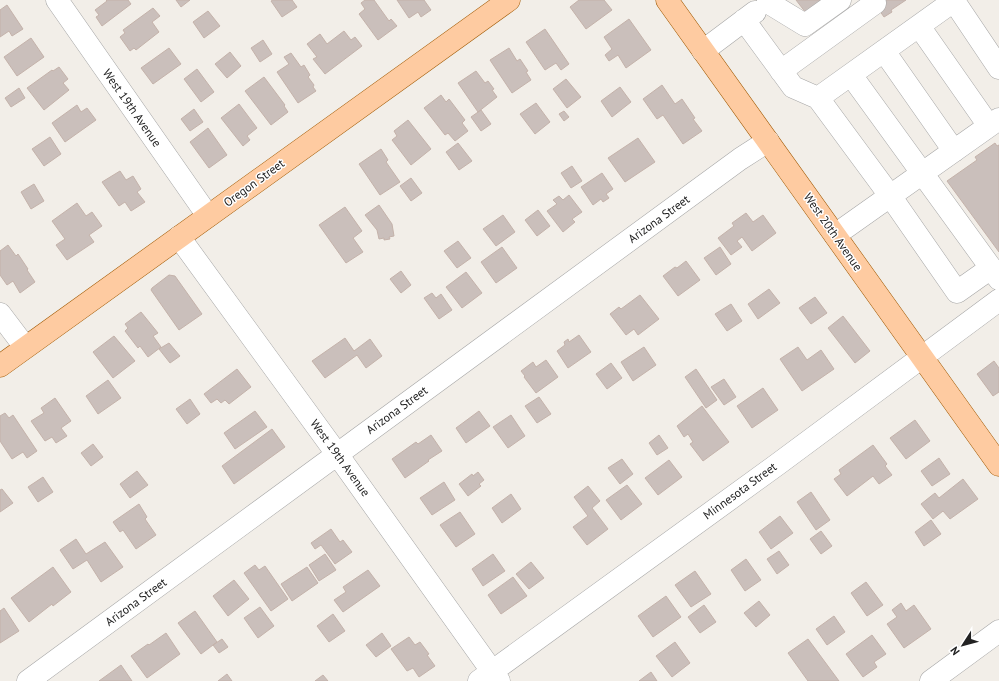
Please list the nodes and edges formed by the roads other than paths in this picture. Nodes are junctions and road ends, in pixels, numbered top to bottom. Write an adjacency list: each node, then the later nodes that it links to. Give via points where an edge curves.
1 (57, 0): 21 (street, West 19th Avenue)
2 (509, 0): 21 (main road, Oregon Street)
3 (667, 0): 10 (main road, West 20th Avenue)
4 (840, 0): 6 (street, via 805,25)
5 (954, 0): 9 (street); 12 (street)
6 (776, 3): 8 (street)
7 (875, 3): 13 (street)
8 (744, 20): 10 (street); 13 (street)
9 (919, 26): 11 (street); 16 (street)
10 (703, 51): 17 (main road, West 20th Avenue)
11 (884, 51): 14 (street); 18 (street)
12 (999, 68)
13 (781, 71): 15 (street, via 793,87)
14 (851, 75): 15 (street); 19 (street)
15 (818, 98): 20 (street)
16 (994, 123): 18 (street)
17 (768, 141): 22 (main road, West 20th Avenue); 30 (street, Arizona Street)
18 (954, 150): 19 (street)
19 (923, 173): 20 (street); 24 (street)
20 (891, 196): 22 (street); 24 (street, via 957,292)
21 (208, 216): 23 (main road, Oregon Street)
22 (835, 235): 28 (main road, West 20th Avenue)
23 (179, 237): 27 (main road, Oregon Street); 30 (street, West 19th Avenue)
24 (995, 273)
25 (999, 300): 28 (street, Minnesota Street)
26 (0, 314): 27 (street)
27 (25, 347): 29 (main road, Oregon Street)
28 (922, 357): 31 (main road, West 20th Avenue); 33 (street, Minnesota Street)
29 (0, 366)
30 (337, 454): 33 (street, West 19th Avenue); 34 (street, Arizona Street)
31 (999, 465)
32 (999, 631): 35 (street)
33 (490, 678)
34 (28, 681)
35 (931, 681)

